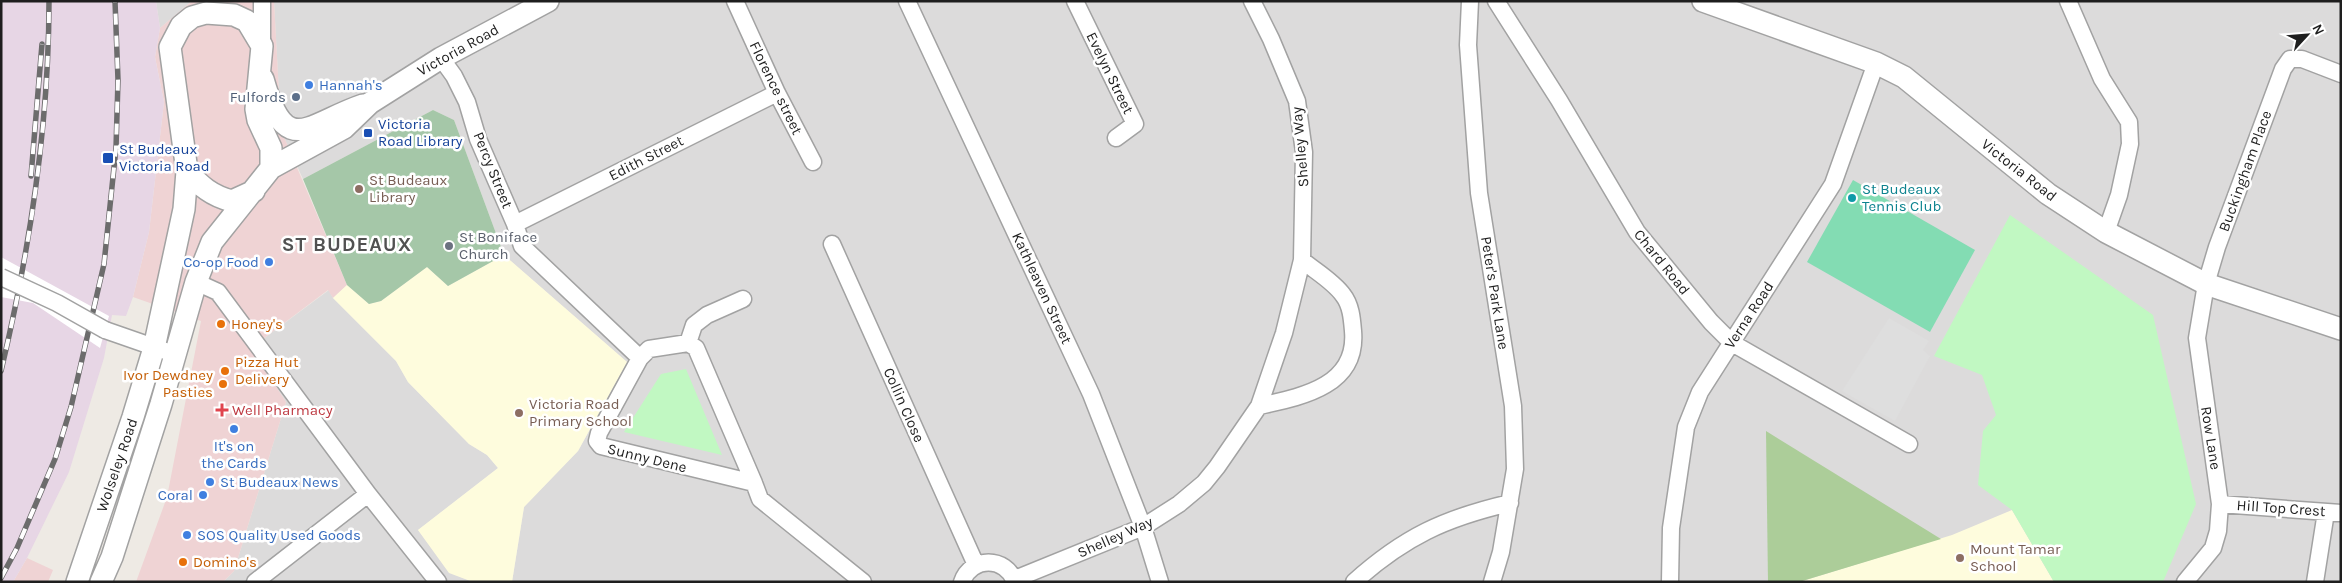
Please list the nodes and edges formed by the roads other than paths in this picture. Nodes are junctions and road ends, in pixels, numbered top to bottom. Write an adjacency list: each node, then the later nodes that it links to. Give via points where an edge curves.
1 (215, 1): 12 (street)
2 (262, 1): 13 (street)
3 (548, 1): 14 (street, Victoria Road)
4 (907, 1): 45 (street, Kathleaven Street, via 1091,394)
5 (1075, 1): 20 (street, Evelyn Street, via 1135,124)
6 (1252, 1): 28 (street, Shelley Way, via 1297,101 1304,152)
7 (1470, 1): 42 (street, Peter's Park Lane, via 1468,45 1479,193 1513,406 1515,470)
8 (1496, 1): 35 (street, Chard Road, via 1559,100 1636,232)
9 (1703, 1): 15 (street, Victoria Road)
10 (2068, 1): 26 (street, via 2102,79 2129,122 2130,144 2119,195)
11 (738, 7): 18 (street, Florence street)
12 (192, 17): 13 (street, via 206,13 234,15 247,21); 23 (street, Wolseley Road, via 181,26 170,47)
13 (262, 46): 16 (street)
14 (441, 58): 19 (street, Victoria Road); 25 (street, Percy Street, via 467,102 478,139)
15 (1876, 63): 26 (street, Victoria Road, via 1904,77 2042,189); 35 (street, Verna Road, via 1833,184)
16 (261, 73): 19 (street, Victoria Road, via 275,115 300,131); 22 (street, via 256,109 271,148)
17 (2341, 74): 31 (street, Buckingham Place, via 2302,59 2290,59 2283,69)
18 (777, 93): 21 (street, Florence street); 25 (street, Edith Street)
19 (370, 103): 22 (street, Victoria Road, via 344,128)
20 (1116, 138)
21 (813, 162)
22 (271, 168): 24 (street, Victoria Road)
23 (187, 171): 24 (street, via 216,197 232,201); 36 (street, Wolseley Road)
24 (254, 191): 30 (street, Wolseley Road, via 212,242)
25 (515, 224): 37 (street, Percy Street, via 522,246)
26 (2106, 232): 31 (street, Victoria Road)
27 (832, 244): 46 (street, Collin Close)
28 (1302, 260): 38 (street, Shelley Way, via 1284,334); 38 (street, via 1343,295 1352,314 1354,337 1348,360 1335,380 1316,391)
29 (1, 277): 36 (street, bridge, via 58,303 105,330)
30 (196, 282): 36 (street, Wolseley Road); 41 (street, via 218,292)
31 (2206, 284): 33 (street, Victoria Road); 43 (street, Row Lane, via 2197,338)
32 (743, 299): 34 (street, via 694,324)
33 (2341, 329)
34 (688, 343): 37 (street, via 649,349); 40 (street, via 696,348)
35 (1732, 343): 39 (street, Chard Road); 57 (street, Verna Road, via 1700,392 1686,427 1671,528)
36 (164, 351): 49 (street, Wolseley Road, via 133,417); 50 (street, Wolseley Road, via 112,557)
37 (640, 358): 40 (street, Sunny Dene, via 599,433 597,441 601,446)
38 (1259, 406): 45 (street, Shelley Way, via 1204,483)
39 (1909, 444)
40 (754, 483): 52 (street, via 760,499)
41 (368, 494): 48 (street); 51 (street)
42 (1510, 503): 55 (street, via 1468,513 1436,526 1398,546); 56 (street, Peter's Park Lane)
43 (2220, 504): 44 (street, Hill Top Crest); 58 (street, Row Lane, via 2213,548)
44 (2333, 512): 59 (street)
45 (1143, 527): 47 (street, Shelley Way); 54 (street, Kathleaven Street)
46 (976, 565): 47 (street, Shelley Way, via 994,562 1010,571); 53 (street)
47 (1015, 580)
48 (434, 581)
49 (77, 582)
50 (101, 582)
51 (254, 582)
52 (863, 582)
53 (962, 582)
54 (1160, 582)
55 (1354, 582)
56 (1492, 582)
57 (1670, 582)
58 (2186, 582)
59 (2315, 582)

